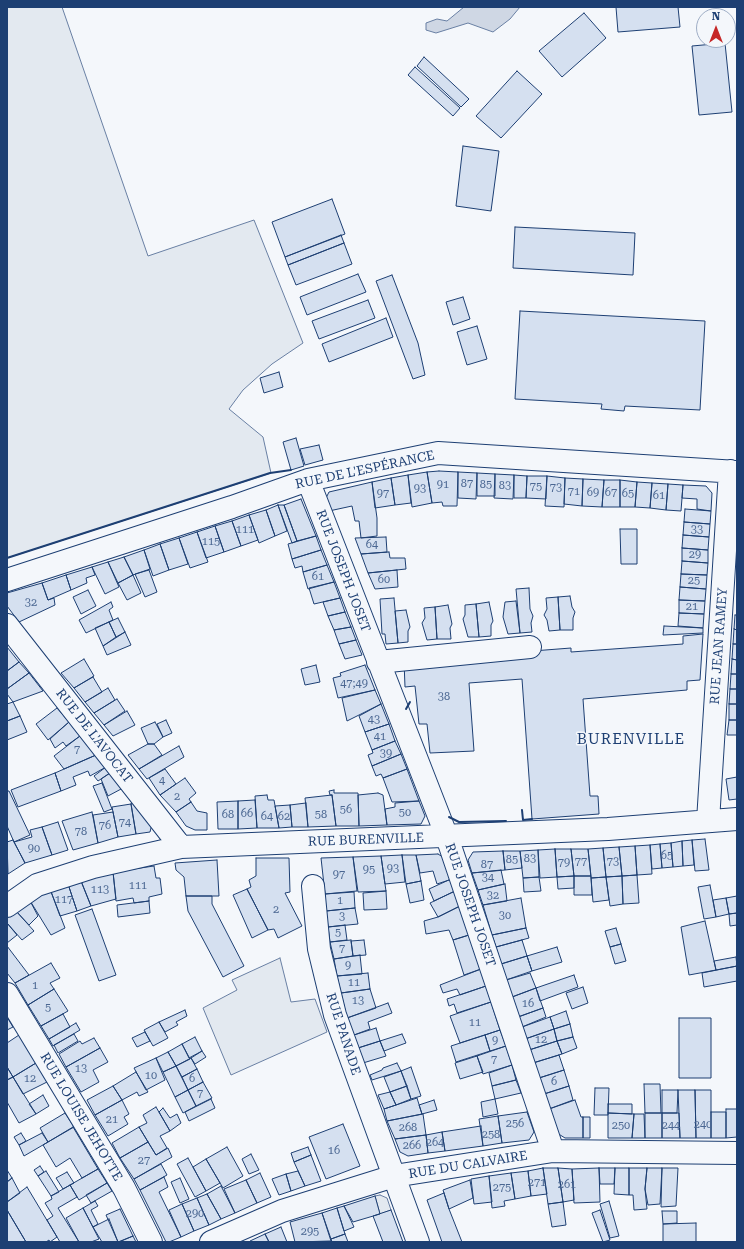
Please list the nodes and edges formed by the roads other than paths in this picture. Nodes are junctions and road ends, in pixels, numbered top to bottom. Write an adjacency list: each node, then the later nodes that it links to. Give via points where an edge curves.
1 (734, 471): 2 (street, RUE DE L'ESPÉRANCE, via 438,453); 8 (street, RUE JEAN RAMEY)
2 (308, 480): 3 (street, RUE DE L'ESPÉRANCE); 6 (street, RUE JOSEPH JOSET)
3 (7, 580)
4 (7, 625): 10 (street, RUE DE L'AVOCAT)
5 (530, 647): 6 (street)
6 (378, 662): 9 (street, RUE JOSEPH JOSET)
7 (737, 819): 8 (street, RUE BURENVILLE)
8 (708, 821): 9 (street, RUE BURENVILLE)
9 (447, 837): 10 (street, RUE BURENVILLE); 14 (street, RUE JOSEPH JOSET)
10 (181, 847): 12 (street, RUE BURENVILLE, via 93,867 37,885)
11 (313, 886): 16 (street, RUE PANADE, via 318,948 335,1015)
12 (7, 906)
13 (7, 994): 17 (street, RUE LOUISE JEHOTTE, via 124,1188)
14 (553, 1152): 15 (street, RUE DU CALVAIRE); 16 (street, RUE DU CALVAIRE)
15 (737, 1153)
16 (394, 1176): 18 (street, RUE DU CALVAIRE, via 282,1211); 19 (street, RUE PANADE)
17 (151, 1242)
18 (211, 1242)
19 (418, 1242)

